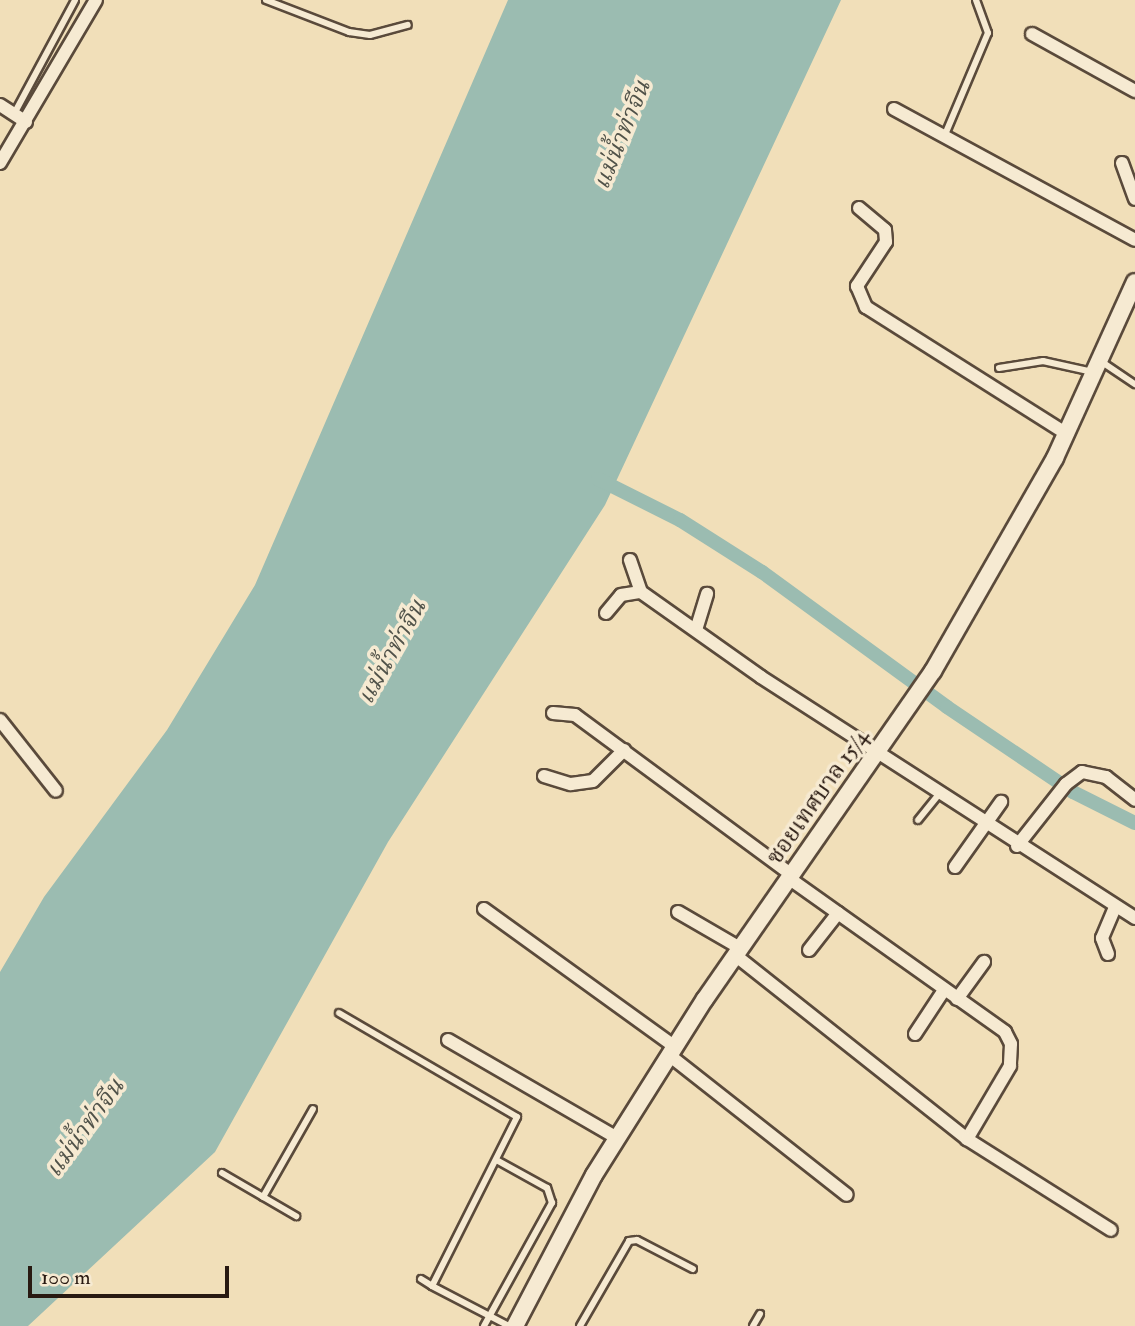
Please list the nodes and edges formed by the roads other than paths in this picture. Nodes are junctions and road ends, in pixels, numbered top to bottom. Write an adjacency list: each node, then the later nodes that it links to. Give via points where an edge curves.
1 (75, 0): 10 (lane)
2 (96, 0): 11 (street)
3 (266, 0): 5 (lane, via 349,32 378,34)
4 (976, 0): 12 (lane, via 988,33)
5 (408, 25)
6 (1032, 34): 7 (street)
7 (1135, 91)
8 (0, 105): 10 (street)
9 (894, 109): 12 (street)
10 (14, 114): 11 (street)
11 (26, 122): 13 (street)
12 (944, 137): 17 (street)
13 (0, 163)
14 (1122, 163): 15 (street)
15 (1135, 199)
16 (859, 208): 23 (street, via 886,230 886,242 857,286 866,307)
17 (1135, 240)
18 (1135, 282): 19 (street, ซอยเทศบาล 15/4)
19 (1131, 302): 20 (street, ซอยเทศบาล 15/4)
20 (1097, 367): 21 (lane, via 1043,361); 22 (lane); 23 (street, ซอยเทศบาล 15/4)
21 (999, 368)
22 (1135, 384)
23 (1067, 434): 32 (street, ซอยเทศบาล 15/4, via 933,671)
24 (630, 560): 25 (street)
25 (641, 592): 27 (street, via 621,595); 28 (street)
26 (707, 594): 28 (street)
27 (606, 613)
28 (696, 630): 32 (street)
29 (552, 713): 31 (street, via 575,715)
30 (0, 720): 34 (street)
31 (624, 750): 33 (street, via 593,781 571,784); 42 (street)
32 (876, 753): 35 (street); 42 (street, ซอยเทศบาล 15/4)
33 (544, 776)
34 (56, 791)
35 (938, 795): 38 (lane); 39 (street)
36 (1135, 800): 40 (street, via 1106,777 1082,772)
37 (1001, 802): 39 (street)
38 (918, 820)
39 (984, 824): 40 (street); 41 (street)
40 (1017, 846): 43 (street)
41 (955, 867)
42 (791, 877): 46 (street); 49 (street, ซอยเทศบาล 15/4)
43 (1115, 907): 47 (street); 50 (street, via 1102,939)
44 (484, 909): 57 (street)
45 (678, 912): 49 (street)
46 (838, 913): 48 (street); 52 (street)
47 (1135, 918)
48 (809, 950)
49 (737, 952): 57 (street, ซอยเทศบาล 15/4); 60 (street)
50 (1108, 954)
51 (984, 962): 53 (street)
52 (944, 989): 53 (street); 55 (street)
53 (957, 999): 60 (street, via 1005,1032 1012,1051 1004,1080)
54 (339, 1013): 61 (lane, via 512,1110 516,1124)
55 (915, 1034)
56 (448, 1040): 59 (street)
57 (672, 1051): 59 (street, ซอยเทศบาล 15/4); 63 (street)
58 (313, 1110): 64 (lane)
59 (617, 1138): 74 (street, ซอยเทศบาล 15/4)
60 (967, 1139): 66 (street)
61 (498, 1161): 69 (lane); 71 (lane, via 547,1188 552,1203)
62 (222, 1173): 64 (lane)
63 (848, 1195)
64 (263, 1197): 65 (lane)
65 (296, 1216)
66 (1111, 1230)
67 (693, 1269): 75 (lane, via 637,1240 629,1241)
68 (421, 1279): 69 (lane)
69 (432, 1286): 71 (lane)
70 (760, 1314): 76 (lane)
71 (490, 1316): 72 (lane); 73 (lane)
72 (484, 1326)
73 (509, 1326)
74 (515, 1326)
75 (580, 1326)
76 (753, 1326)

